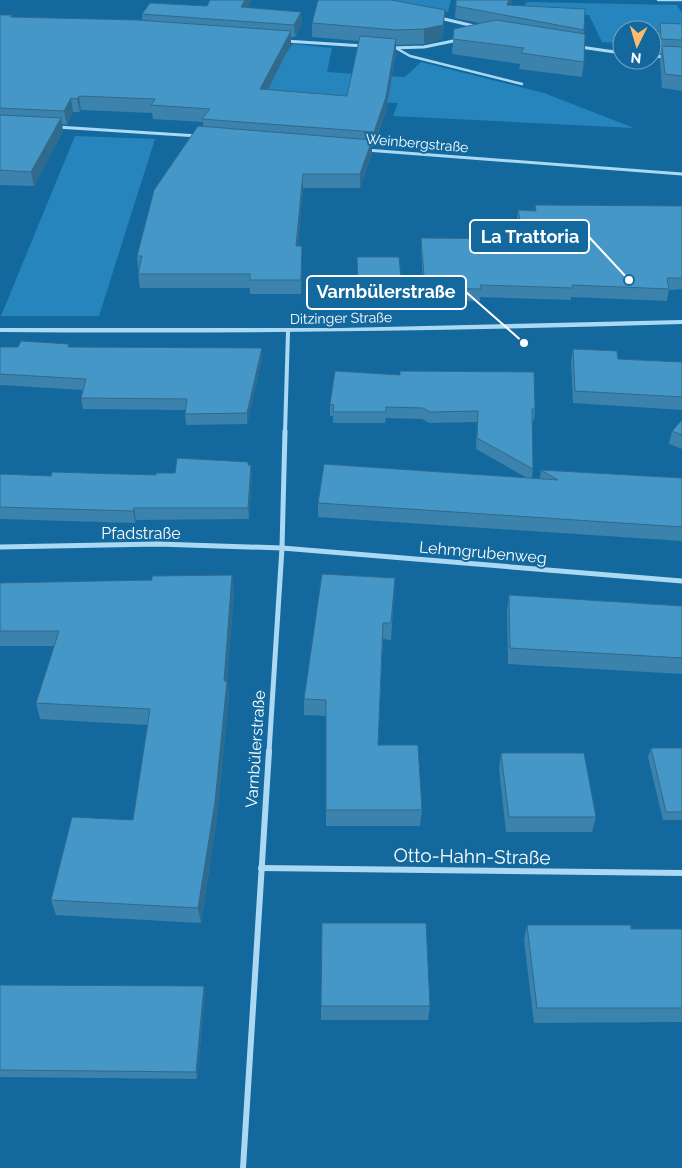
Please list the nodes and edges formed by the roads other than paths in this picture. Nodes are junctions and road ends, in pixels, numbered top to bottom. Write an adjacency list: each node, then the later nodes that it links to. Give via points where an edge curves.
1 (658, 0): 2 (lane)
2 (682, 0)
3 (434, 16): 4 (street)
4 (487, 29)
5 (466, 38): 10 (street, via 424,47)
6 (284, 40): 8 (street)
7 (577, 46): 11 (street)
8 (369, 47)
9 (387, 48): 10 (street)
10 (396, 48): 14 (lane, via 410,56)
11 (612, 51)
12 (662, 57): 13 (street)
13 (673, 58)
14 (522, 84)
15 (54, 127): 16 (street)
16 (207, 137)
17 (364, 150): 18 (street, Weinbergstraße)
18 (682, 174)
19 (682, 322): 21 (street, Ditzinger Straße)
20 (0, 330): 21 (street, Ditzinger Straße)
21 (288, 332): 23 (street, Varnbülerstraße)
22 (0, 548): 23 (street, Pfadstraße, via 158,544)
23 (282, 548): 24 (street, Lehmgrubenweg); 25 (street, Varnbülerstraße)
24 (682, 581)
25 (261, 868): 26 (street, Otto-Hahn-Straße); 27 (street, Varnbülerstraße)
26 (682, 873)
27 (243, 1168)

